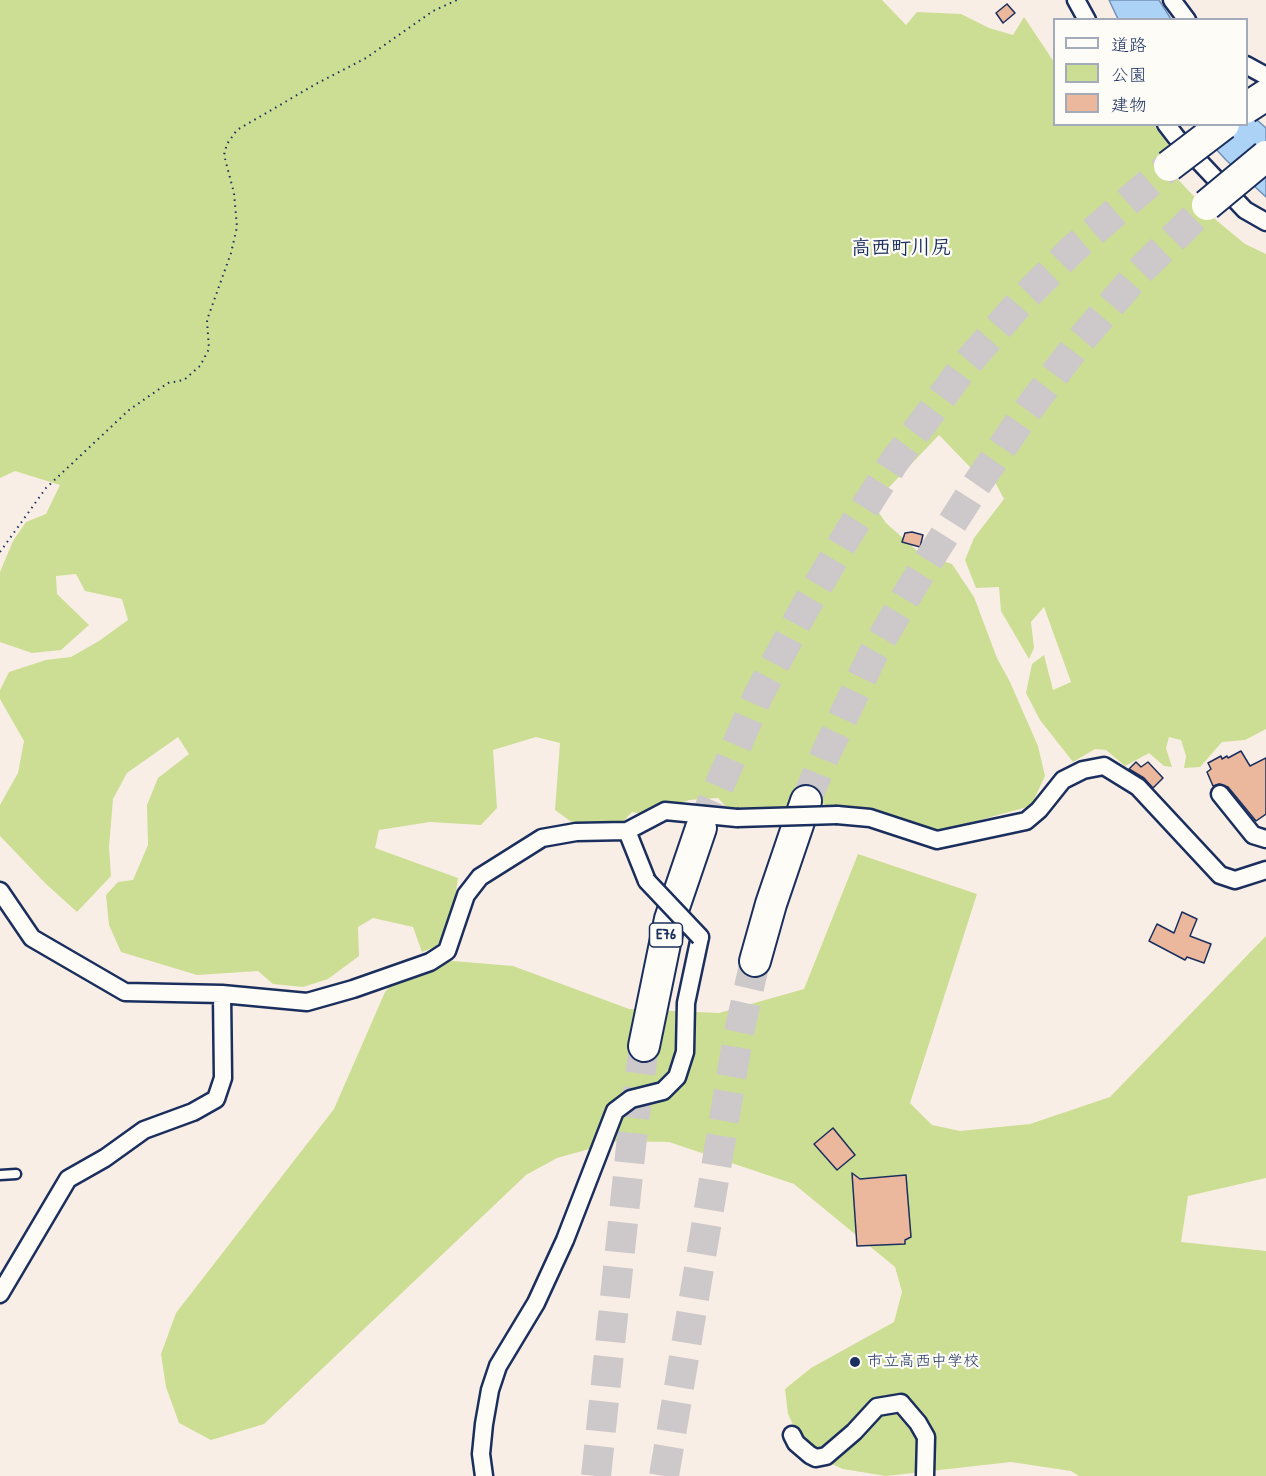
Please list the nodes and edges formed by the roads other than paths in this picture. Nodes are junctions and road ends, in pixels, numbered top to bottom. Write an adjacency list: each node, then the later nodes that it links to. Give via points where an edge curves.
1 (1076, 0): 3 (street)
2 (1172, 0): 4 (street)
3 (1086, 18)
4 (1186, 18)
5 (1248, 66): 6 (street)
6 (1266, 75)
7 (1248, 92): 9 (street)
8 (1266, 95): 10 (highway, bridge)
9 (1266, 106)
10 (1248, 107)
11 (1168, 126): 16 (street, via 1245,210)
12 (1221, 126): 14 (highway, bridge)
13 (1263, 159): 15 (highway, bridge)
14 (1169, 166)
15 (1207, 205)
16 (1266, 222)
17 (1220, 794): 21 (street, via 1253,835)
18 (806, 801): 24 (highway)
19 (701, 828): 26 (highway, E76, via 670,919)
20 (627, 831): 22 (street, bridge, via 665,811 738,818 837,815 870,818 937,840 1026,821 1063,780 1083,770 1104,766 1138,787 1220,875 1235,880); 25 (street, via 576,832 542,838 480,877 466,895 447,951 430,962 307,1002); 31 (street, bridge, via 647,881 700,937 686,1003 685,1052 677,1077 663,1091 631,1099 615,1111 560,1251 536,1303 495,1374 484,1424)
21 (1266, 839)
22 (1266, 870)
23 (0, 891): 25 (street, via 32,938 125,992)
24 (755, 961)
25 (222, 994): 29 (street, via 223,1078 216,1099 144,1130 68,1179)
26 (644, 1046)
27 (16, 1174): 28 (lane)
28 (0, 1175)
29 (0, 1294)
30 (792, 1435): 32 (street, via 810,1455 826,1456 877,1407 901,1403 926,1437)
31 (484, 1476)
32 (925, 1476)

